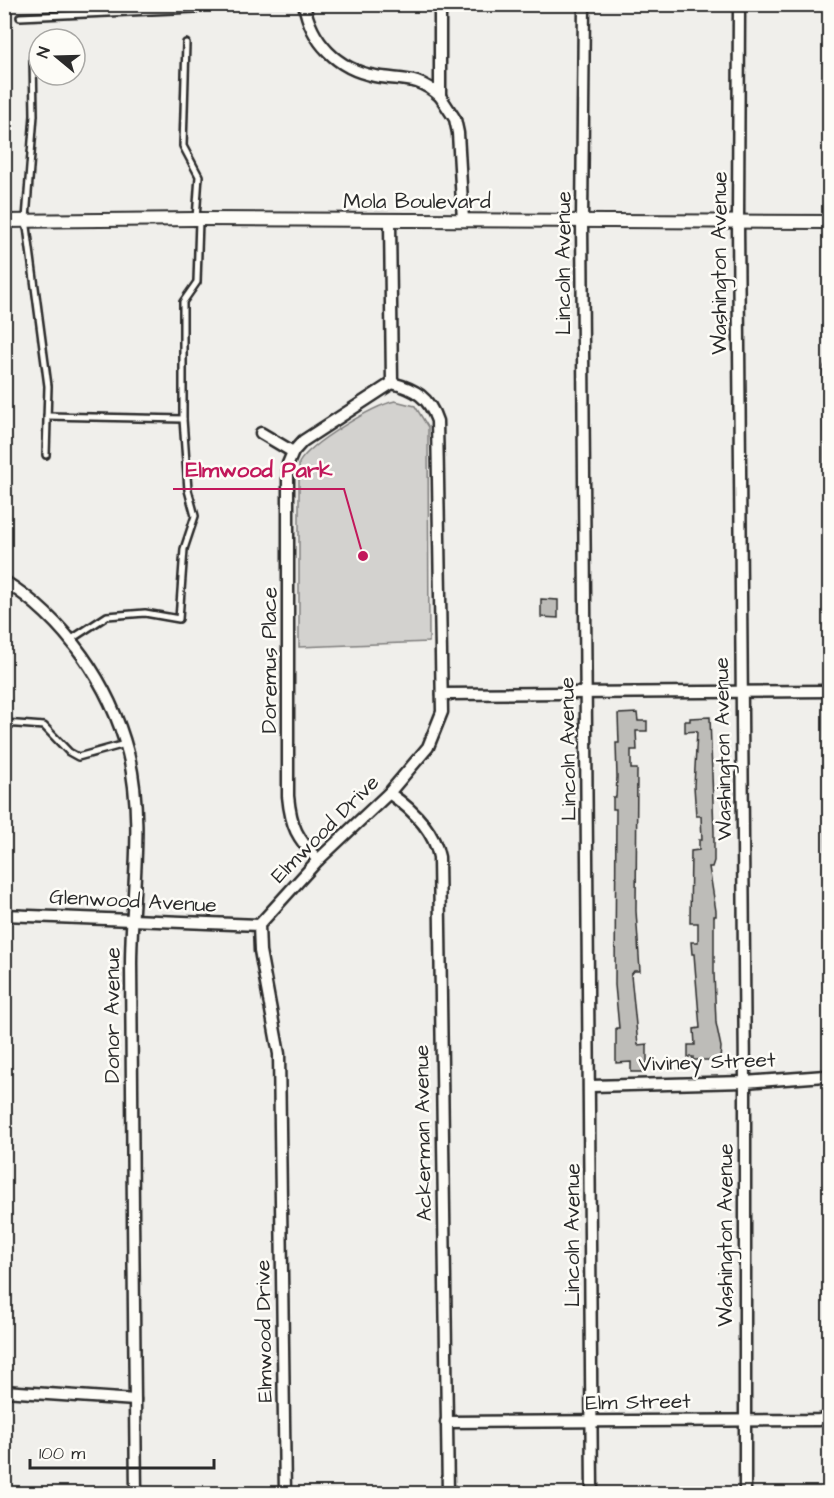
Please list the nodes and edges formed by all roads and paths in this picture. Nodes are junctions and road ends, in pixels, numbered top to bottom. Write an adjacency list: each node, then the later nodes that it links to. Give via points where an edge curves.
1 (199, 4): 6 (lane, via 196,9 144,14)
2 (304, 4): 9 (street, via 311,30 321,45 348,68 378,77 416,80)
3 (440, 4): 9 (street)
4 (584, 4): 15 (street, Lincoln Avenue)
5 (739, 4): 16 (street, Washington Avenue)
6 (20, 17)
7 (186, 43): 11 (lane, via 183,146 199,176)
8 (34, 87): 10 (lane)
9 (440, 96): 12 (street, via 452,113 458,133)
10 (26, 219): 11 (street, Mola Boulevard); 13 (street, Mola Boulevard); 19 (lane, via 48,386)
11 (198, 219): 14 (street, Mola Boulevard); 20 (lane, via 197,282 183,302)
12 (463, 220): 14 (street, Mola Boulevard); 15 (street, Mola Boulevard)
13 (4, 221)
14 (390, 222): 18 (street)
15 (582, 222): 16 (street, Mola Boulevard); 28 (street, Lincoln Avenue)
16 (738, 222): 17 (street, Mola Boulevard); 27 (street, Washington Avenue)
17 (830, 222)
18 (392, 383): 22 (street, via 303,441); 29 (street, Elmwood Drive, via 414,389 432,406 437,421)
19 (47, 416): 20 (lane); 23 (lane)
20 (183, 419): 25 (lane, via 188,490 195,516 184,549 179,619 144,613 106,616)
21 (261, 433): 22 (street)
22 (293, 452): 33 (street, Doremus Place, via 288,464 288,796 296,834)
23 (46, 455)
24 (4, 581): 25 (street, Donor Avenue)
25 (70, 640): 31 (street, Donor Avenue, via 106,695)
26 (830, 691): 27 (street)
27 (742, 692): 28 (street); 38 (street, Washington Avenue)
28 (587, 693): 29 (street); 39 (street, Lincoln Avenue)
29 (442, 694): 32 (street, Elmwood Drive, via 442,712 428,747)
30 (4, 723): 31 (lane, via 44,726 78,757)
31 (125, 744): 35 (street, Donor Avenue, via 136,808)
32 (389, 793): 33 (street, Elmwood Drive); 44 (street, Ackerman Avenue, via 426,827 436,840 439,857)
33 (318, 860): 36 (street, Elmwood Drive)
34 (4, 915): 35 (street, Glenwood Avenue)
35 (131, 920): 36 (street, Glenwood Avenue); 41 (street, Donor Avenue)
36 (259, 925): 47 (street, Elmwood Drive, via 279,1054)
37 (825, 1076): 38 (street, Viviney Street)
38 (745, 1082): 39 (street, Viviney Street); 43 (street, Washington Avenue)
39 (591, 1086): 45 (street, Lincoln Avenue)
40 (4, 1391): 41 (street)
41 (135, 1400): 46 (street, Donor Avenue)
42 (830, 1417): 43 (street, Elm Street)
43 (744, 1421): 45 (street, Elm Street); 50 (street, Washington Avenue)
44 (446, 1422): 45 (street, Elm Street); 48 (street, Ackerman Avenue)
45 (592, 1423): 49 (street, Lincoln Avenue)
46 (136, 1494)
47 (285, 1494)
48 (448, 1494)
49 (592, 1494)
50 (745, 1494)

